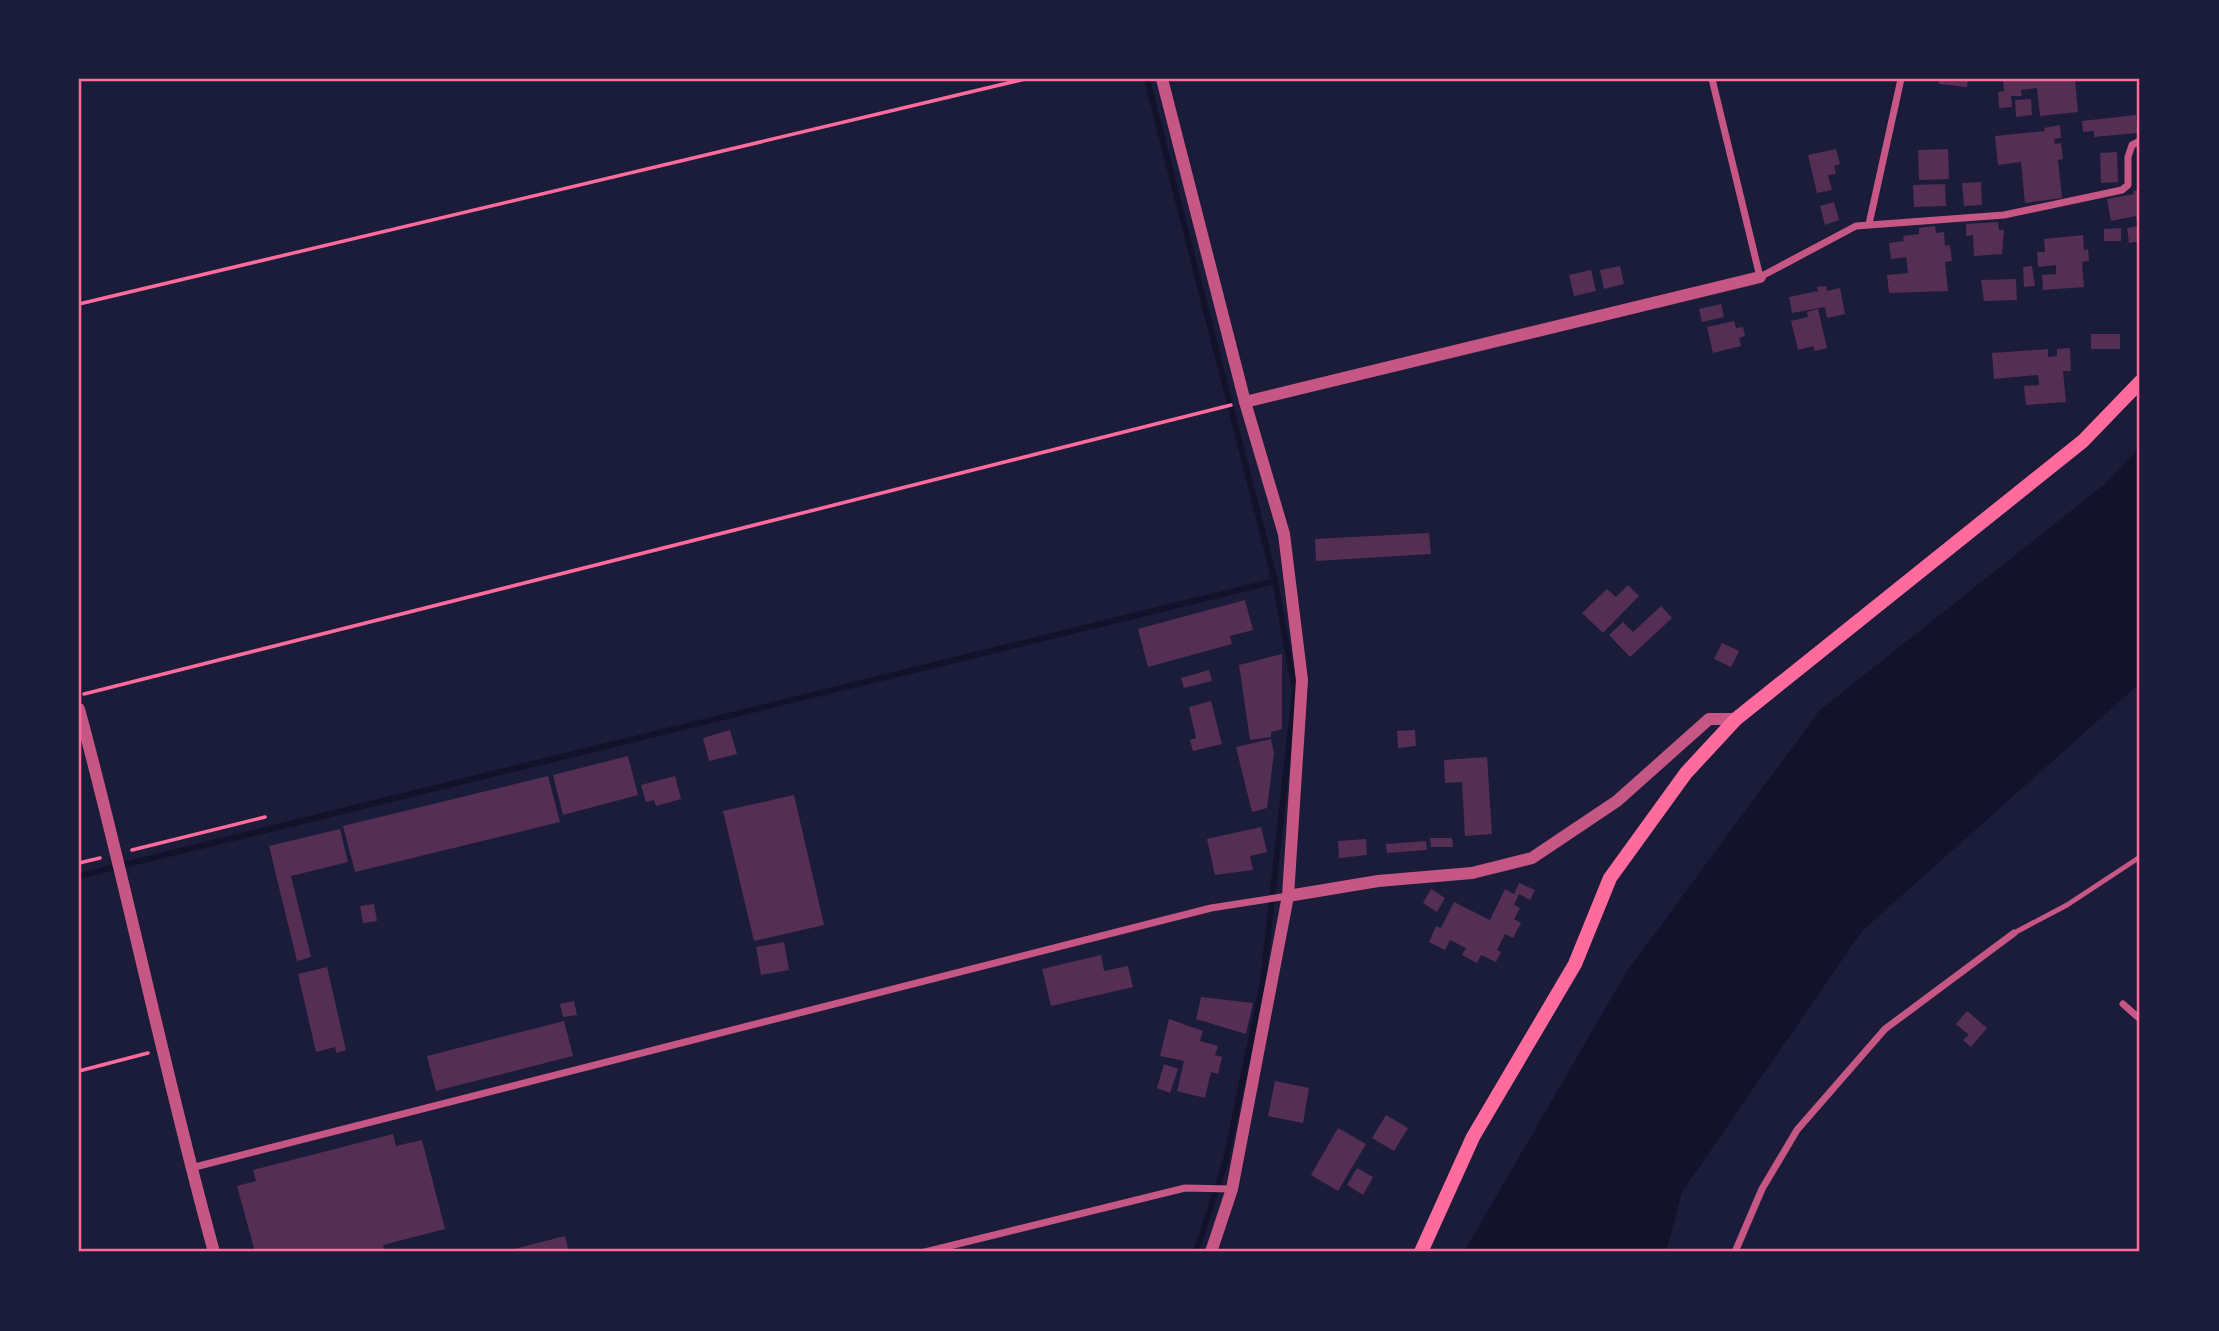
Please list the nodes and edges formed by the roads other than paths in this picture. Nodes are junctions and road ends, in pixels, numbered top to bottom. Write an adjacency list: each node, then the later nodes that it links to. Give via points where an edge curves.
1 (1161, 79): 8 (street)
2 (1712, 79): 6 (street)
3 (1901, 79): 5 (street)
4 (2140, 141): 5 (street, via 2132,145 2128,186 2122,190 2004,215)
5 (1869, 224): 6 (street, via 1856,226)
6 (1760, 277): 8 (street)
7 (2140, 382): 10 (main road, via 2083,440)
8 (1245, 402): 12 (street, via 1284,534 1302,680)
9 (79, 709): 16 (street, via 118,853)
10 (1736, 719): 12 (street, via 1709,719 1617,801 1532,858 1472,873 1378,881); 21 (main road, via 1686,773 1610,878 1574,964 1473,1137)
11 (2140, 857): 13 (lane)
12 (1288, 896): 16 (street, via 1210,908); 17 (street)
13 (2014, 933): 22 (street, via 1885,1029 1797,1130 1762,1189)
14 (2123, 1004): 15 (street)
15 (2140, 1019)
16 (191, 1168): 18 (street)
17 (1232, 1189): 19 (street, via 1185,1188); 20 (street)
18 (214, 1252)
19 (925, 1252)
20 (1211, 1252)
21 (1421, 1252)
22 (1735, 1252)

